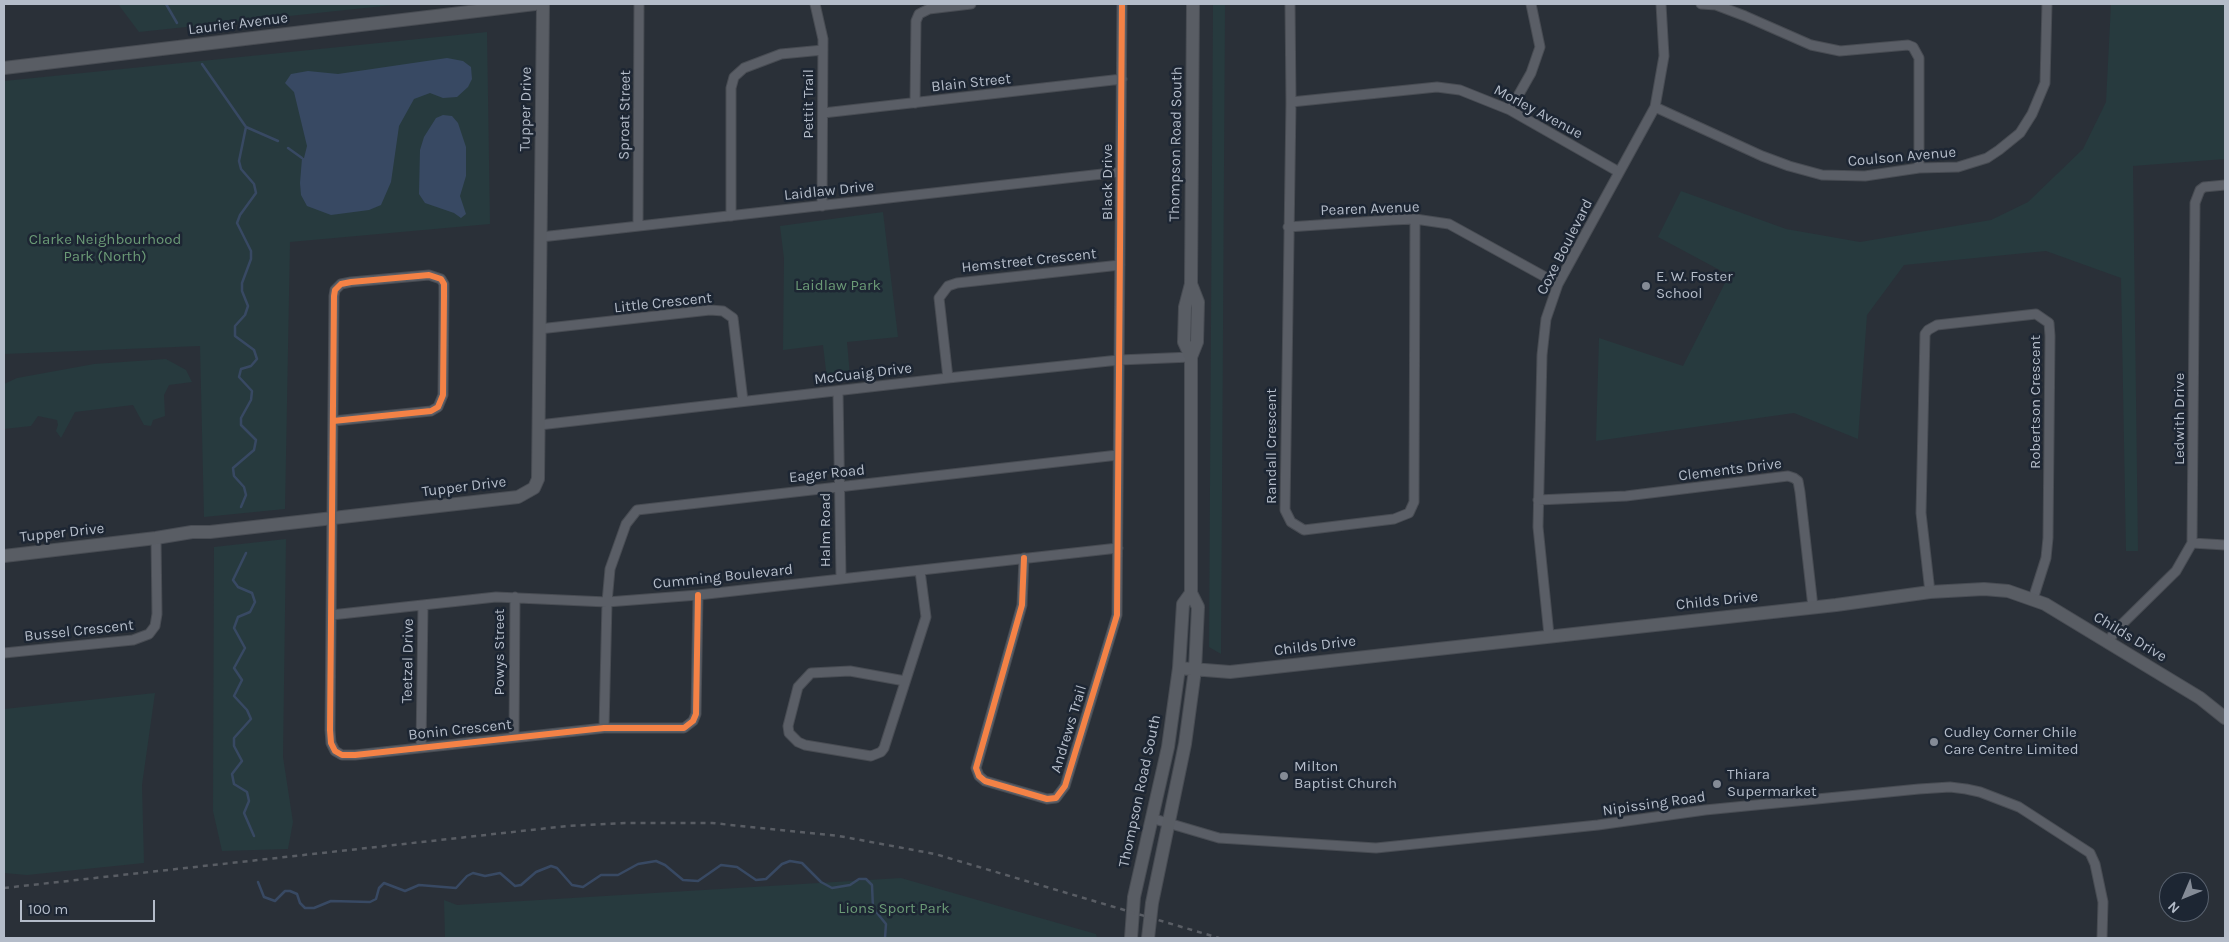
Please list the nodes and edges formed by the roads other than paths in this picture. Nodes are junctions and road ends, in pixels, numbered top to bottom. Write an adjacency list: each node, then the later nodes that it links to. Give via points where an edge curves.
1 (535, 4): 14 (street, Laurier Avenue)
2 (543, 4): 30 (street, Tupper Drive)
3 (639, 4): 28 (street, Sproat Street)
4 (815, 4): 13 (street, Pettit Trail, via 822,26)
5 (971, 4): 17 (street, via 929,9 919,14 916,20)
6 (1122, 4): 15 (street, Black Drive)
7 (1193, 4): 34 (street, Thompson Road South, via 1190,284 1185,308 1184,342)
8 (1290, 4): 16 (street, Randall Crescent)
9 (1531, 4): 19 (street, via 1540,47 1531,73)
10 (1662, 4): 18 (street, Coxe Boulevard, via 1664,56)
11 (1701, 4): 21 (street, via 1745,16 1811,45 1840,51 1913,47 1919,58)
12 (2047, 4): 21 (street, Coulson Avenue, via 2045,83 2020,133 1987,158 1958,167)
13 (823, 50): 20 (street, Pettit Trail); 26 (street, via 781,54 744,68 734,77 731,88)
14 (4, 68)
15 (1122, 80): 17 (street, Blain Street); 22 (street, Black Drive)
16 (1292, 102): 19 (street, Morley Avenue, via 1437,88 1460,90); 29 (street, Randall Crescent)
17 (915, 103): 20 (street, Blain Street)
18 (1655, 106): 21 (street, Coulson Avenue, via 1762,156 1822,175 1865,176); 23 (street, Coxe Boulevard)
19 (1510, 110): 23 (street, Morley Avenue)
20 (823, 113): 25 (street, Pettit Trail)
21 (1919, 168)
22 (1120, 172): 25 (street, Laidlaw Drive); 31 (street, Black Drive)
23 (1619, 172): 32 (street, Coxe Boulevard)
24 (2225, 185): 46 (street, Ledwith Drive, via 2204,187 2194,203)
25 (822, 206): 26 (street, Laidlaw Drive)
26 (731, 216): 28 (street, Laidlaw Drive)
27 (1415, 219): 29 (street, Pearen Avenue); 29 (street, Randall Crescent, via 1414,502 1409,513 1394,519 1304,530 1290,522 1285,510); 32 (street, Pearen Avenue, via 1449,224)
28 (638, 226): 30 (street, Laidlaw Drive)
29 (1288, 227)
30 (541, 237): 33 (street, Tupper Drive)
31 (1120, 264): 35 (street, Black Drive); 36 (street, Hemstreet Crescent, via 948,286 939,298)
32 (1558, 284): 43 (street, Coxe Boulevard, via 1546,320 1542,355)
33 (539, 329): 38 (street, Little Crescent, via 723,311 733,318); 40 (street, Tupper Drive)
34 (1191, 357): 35 (street, McCuaig Drive); 54 (street, Thompson Road South)
35 (1119, 360): 36 (street, McCuaig Drive); 41 (street, Andrews Trail)
36 (948, 378): 37 (street, McCuaig Drive)
37 (838, 391): 38 (street, McCuaig Drive); 42 (street, Halm Road)
38 (743, 401): 40 (street, McCuaig Drive)
39 (333, 421): 39 (street, Bonin Crescent, via 430,411 438,407 443,395 444,284 440,279 429,275 351,282 341,284 335,290); 44 (street, Bonin Crescent)
40 (539, 425): 44 (street, Tupper Drive, via 538,479 526,494)
41 (1118, 455): 42 (street, Eager Road); 48 (street, Andrews Trail)
42 (840, 486): 52 (street, Halm Road); 58 (street, Eager Road, via 637,510 626,524 610,569)
43 (1538, 500): 60 (street, Clements Drive, via 1626,496 1788,476 1794,478 1800,492); 62 (street, Coxe Boulevard, via 1540,556)
44 (331, 518): 45 (street, Tupper Drive); 61 (street, Bonin Crescent)
45 (156, 538): 49 (street, Tupper Drive); 64 (street, Bussel Crescent, via 157,614 155,626 149,634 133,640)
46 (2192, 543): 47 (street); 63 (street, Ledwith Drive, via 2176,571)
47 (2225, 545)
48 (1118, 548): 50 (street, Cumming Boulevard); 50 (street, Andrews Trail, via 1117,615 1065,786 1056,798 1047,799 985,781 976,768 1022,605)
49 (4, 556)
50 (1024, 558): 51 (street, Cumming Boulevard)
51 (920, 571): 52 (street, Cumming Boulevard); 67 (street, via 926,617)
52 (841, 578): 55 (street, Cumming Boulevard)
53 (1930, 592): 57 (street, Childs Drive, via 1984,589 2008,591); 57 (street, Robertson Crescent, via 1921,514 1925,334 1937,324 2036,314 2049,323 2050,336 2048,538 2046,558); 60 (street, Childs Drive)
54 (1191, 593): 65 (street, Thompson Road South, via 1183,604); 66 (street, Thompson Road South, via 1198,607)
55 (698, 595): 58 (street, Cumming Boulevard); 69 (street, Bonin Crescent, via 696,714 693,721 684,728)
56 (515, 597): 58 (street, Cumming Boulevard); 59 (street, Cumming Boulevard); 70 (street, Powys Street)
57 (2033, 599): 63 (street, Childs Drive)
58 (607, 602): 69 (street, Eager Road)
59 (423, 605): 61 (street, Cumming Boulevard); 71 (street, Teetzel Drive)
60 (1813, 607): 62 (street, Childs Drive)
61 (331, 615): 71 (street, Bonin Crescent, via 330,743 335,751 342,755 355,755)
62 (1549, 635): 66 (street, Childs Drive, via 1230,672)
63 (2107, 643): 68 (street, Childs Drive, via 2200,698)
64 (4, 653)
65 (1179, 668): 66 (street, Childs Drive); 72 (street, Thompson Road South, via 1168,747)
66 (1196, 670): 73 (street, Thompson Road South, via 1186,744)
67 (905, 681): 67 (street, via 850,671 811,673 798,687 789,733 805,745 877,755 884,748)
68 (2225, 718)
69 (604, 728): 70 (street, Bonin Crescent)
70 (514, 737): 71 (street, Bonin Crescent)
71 (421, 747)
72 (1151, 818): 73 (street, Nipissing Road); 74 (street, Thompson Road South, via 1134,896)
73 (1168, 824): 75 (street, Thompson Road South); 76 (street, Nipissing Road, via 1219,838 1376,848 1598,825 1705,810 1950,787 1966,789 2019,807 2090,853 2096,864 2103,902)
74 (1131, 938)
75 (1148, 938)
76 (2102, 938)

